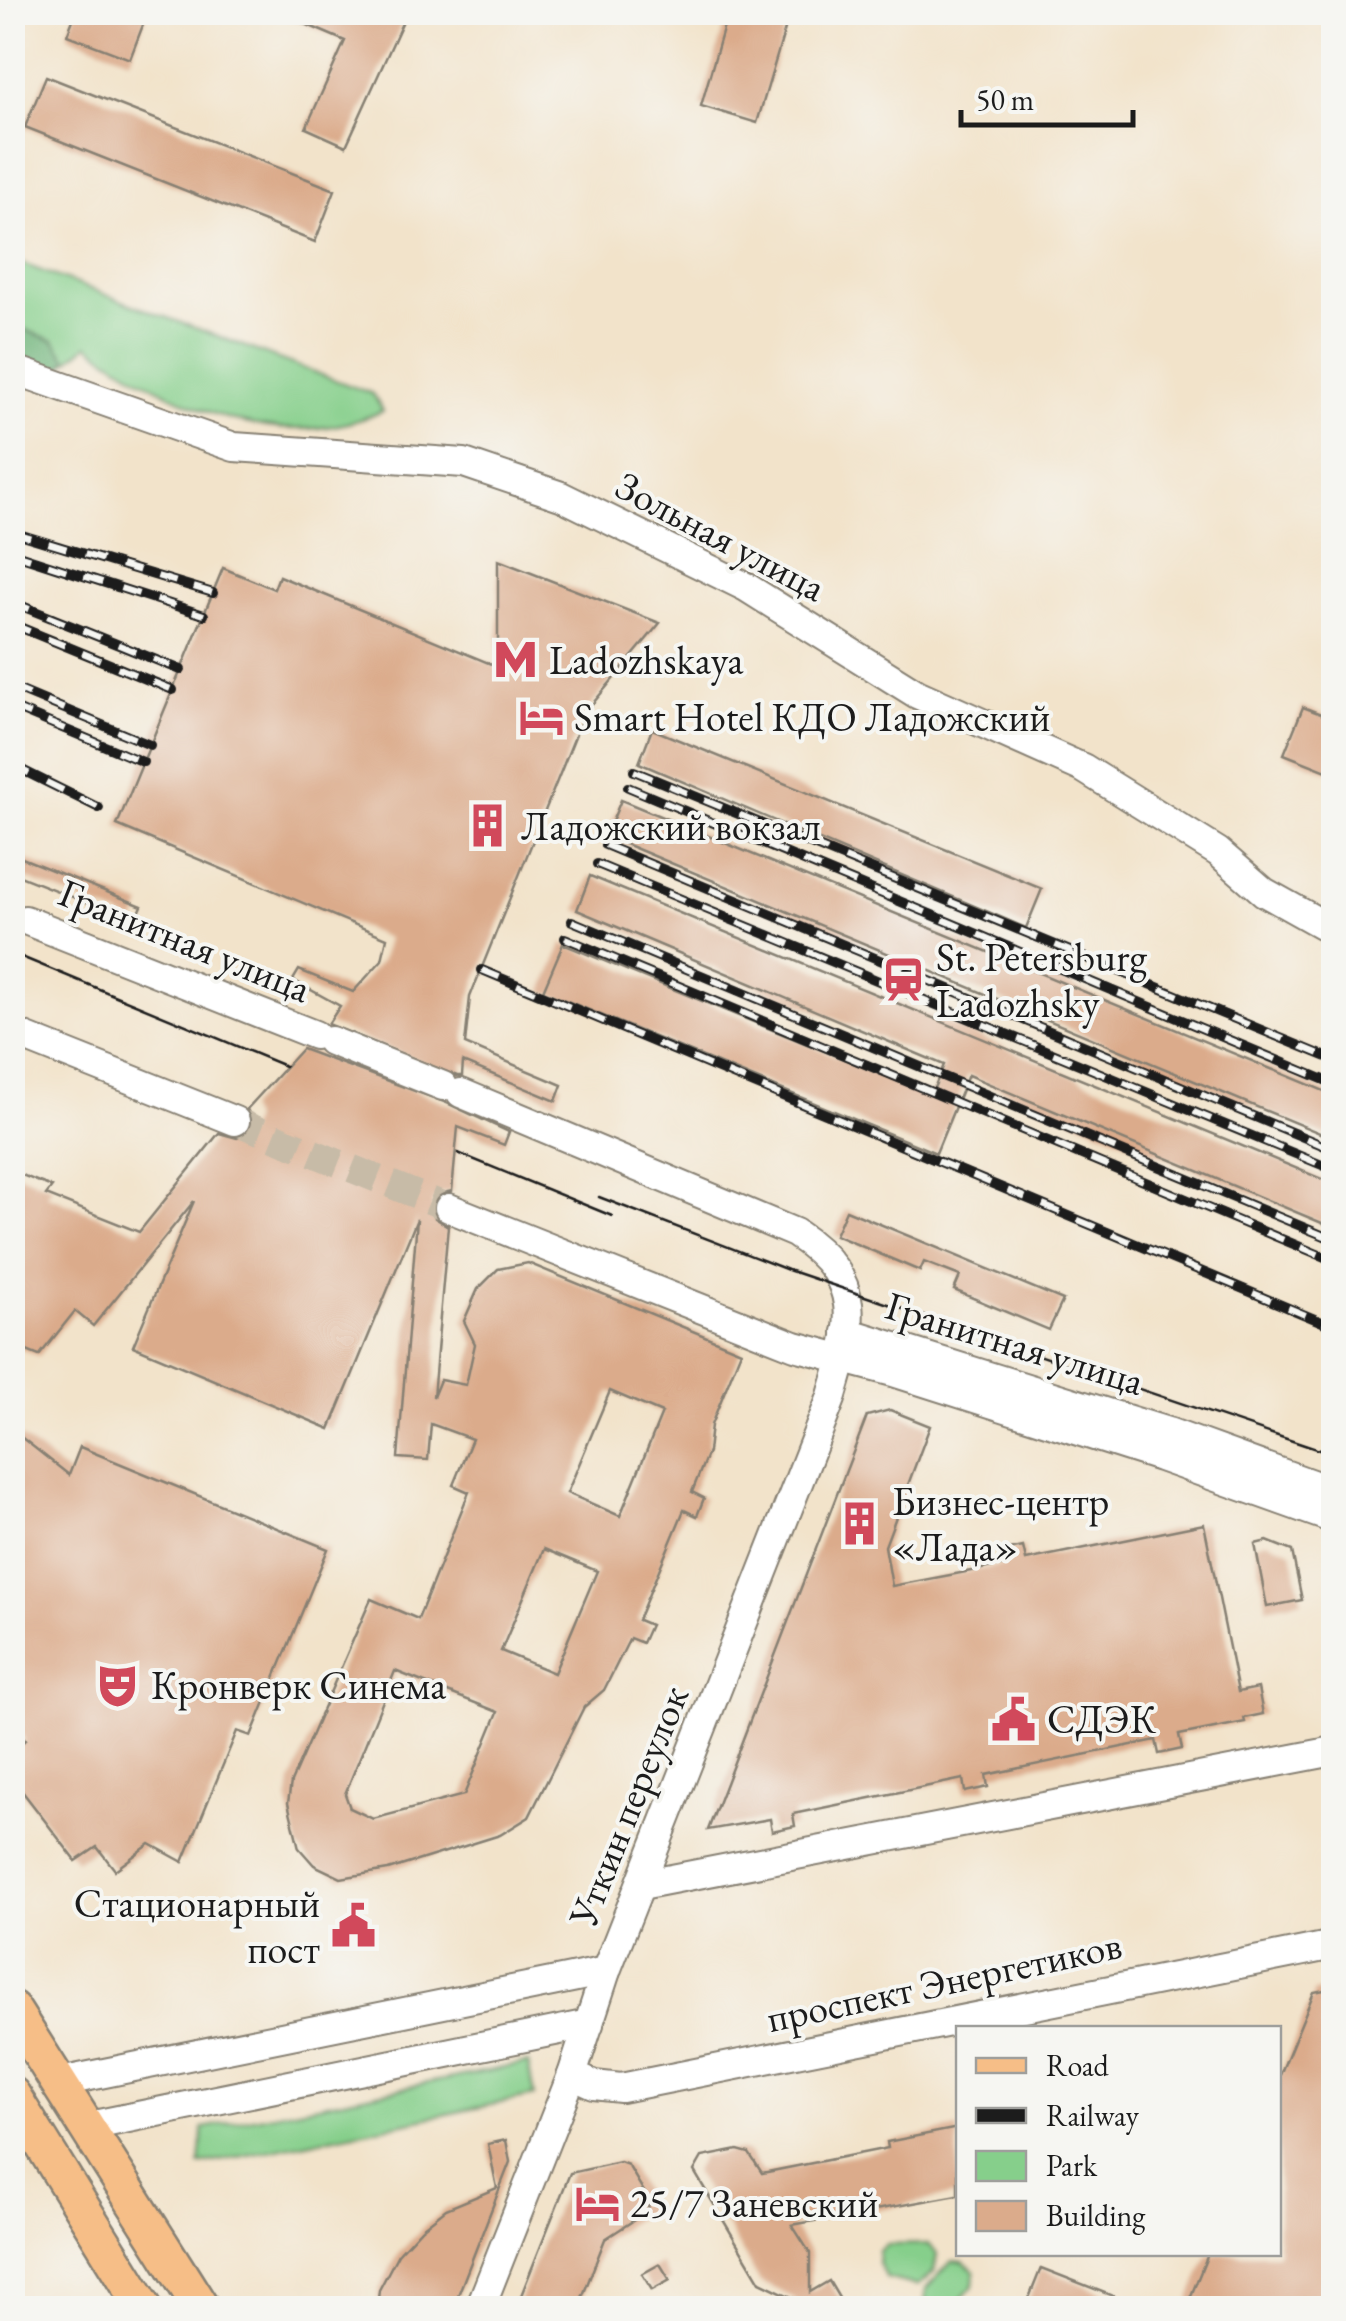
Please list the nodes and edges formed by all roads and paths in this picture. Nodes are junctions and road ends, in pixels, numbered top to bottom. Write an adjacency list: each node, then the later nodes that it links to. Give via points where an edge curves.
1 (12, 369): 3 (street, Зольная улица, via 234,448 464,463 561,496 746,587 917,694 1083,768 1218,852 1264,892)
2 (25, 920): 7 (street, Гранитная улица, via 795,1234 841,1275 850,1305)
3 (1334, 931)
4 (12, 1032): 5 (street)
5 (235, 1121)
6 (449, 1208): 7 (street, Гранитная улица, via 795,1346)
7 (845, 1346): 8 (street, Гранитная улица, via 1168,1432); 9 (street, Гранитная улица); 11 (street, Уткин переулок, via 807,1462)
8 (1334, 1492)
9 (1334, 1519)
10 (1325, 1751): 11 (street)
11 (640, 1885): 13 (street, Уткин переулок)
12 (1334, 1945): 16 (street, проспект Энергетиков, via 629,2086 594,2085)
13 (606, 1971): 15 (street, Уткин переулок); 17 (street)
14 (12, 2009): 17 (main road)
15 (589, 2024): 16 (street, Уткин переулок); 19 (street)
16 (572, 2075): 23 (street, Уткин переулок)
17 (60, 2082): 18 (main road); 19 (main road)
18 (12, 2093): 20 (main road)
19 (89, 2126): 20 (main road); 22 (main road)
20 (26, 2138): 21 (main road)
21 (144, 2308)
22 (201, 2308)
23 (480, 2308)

